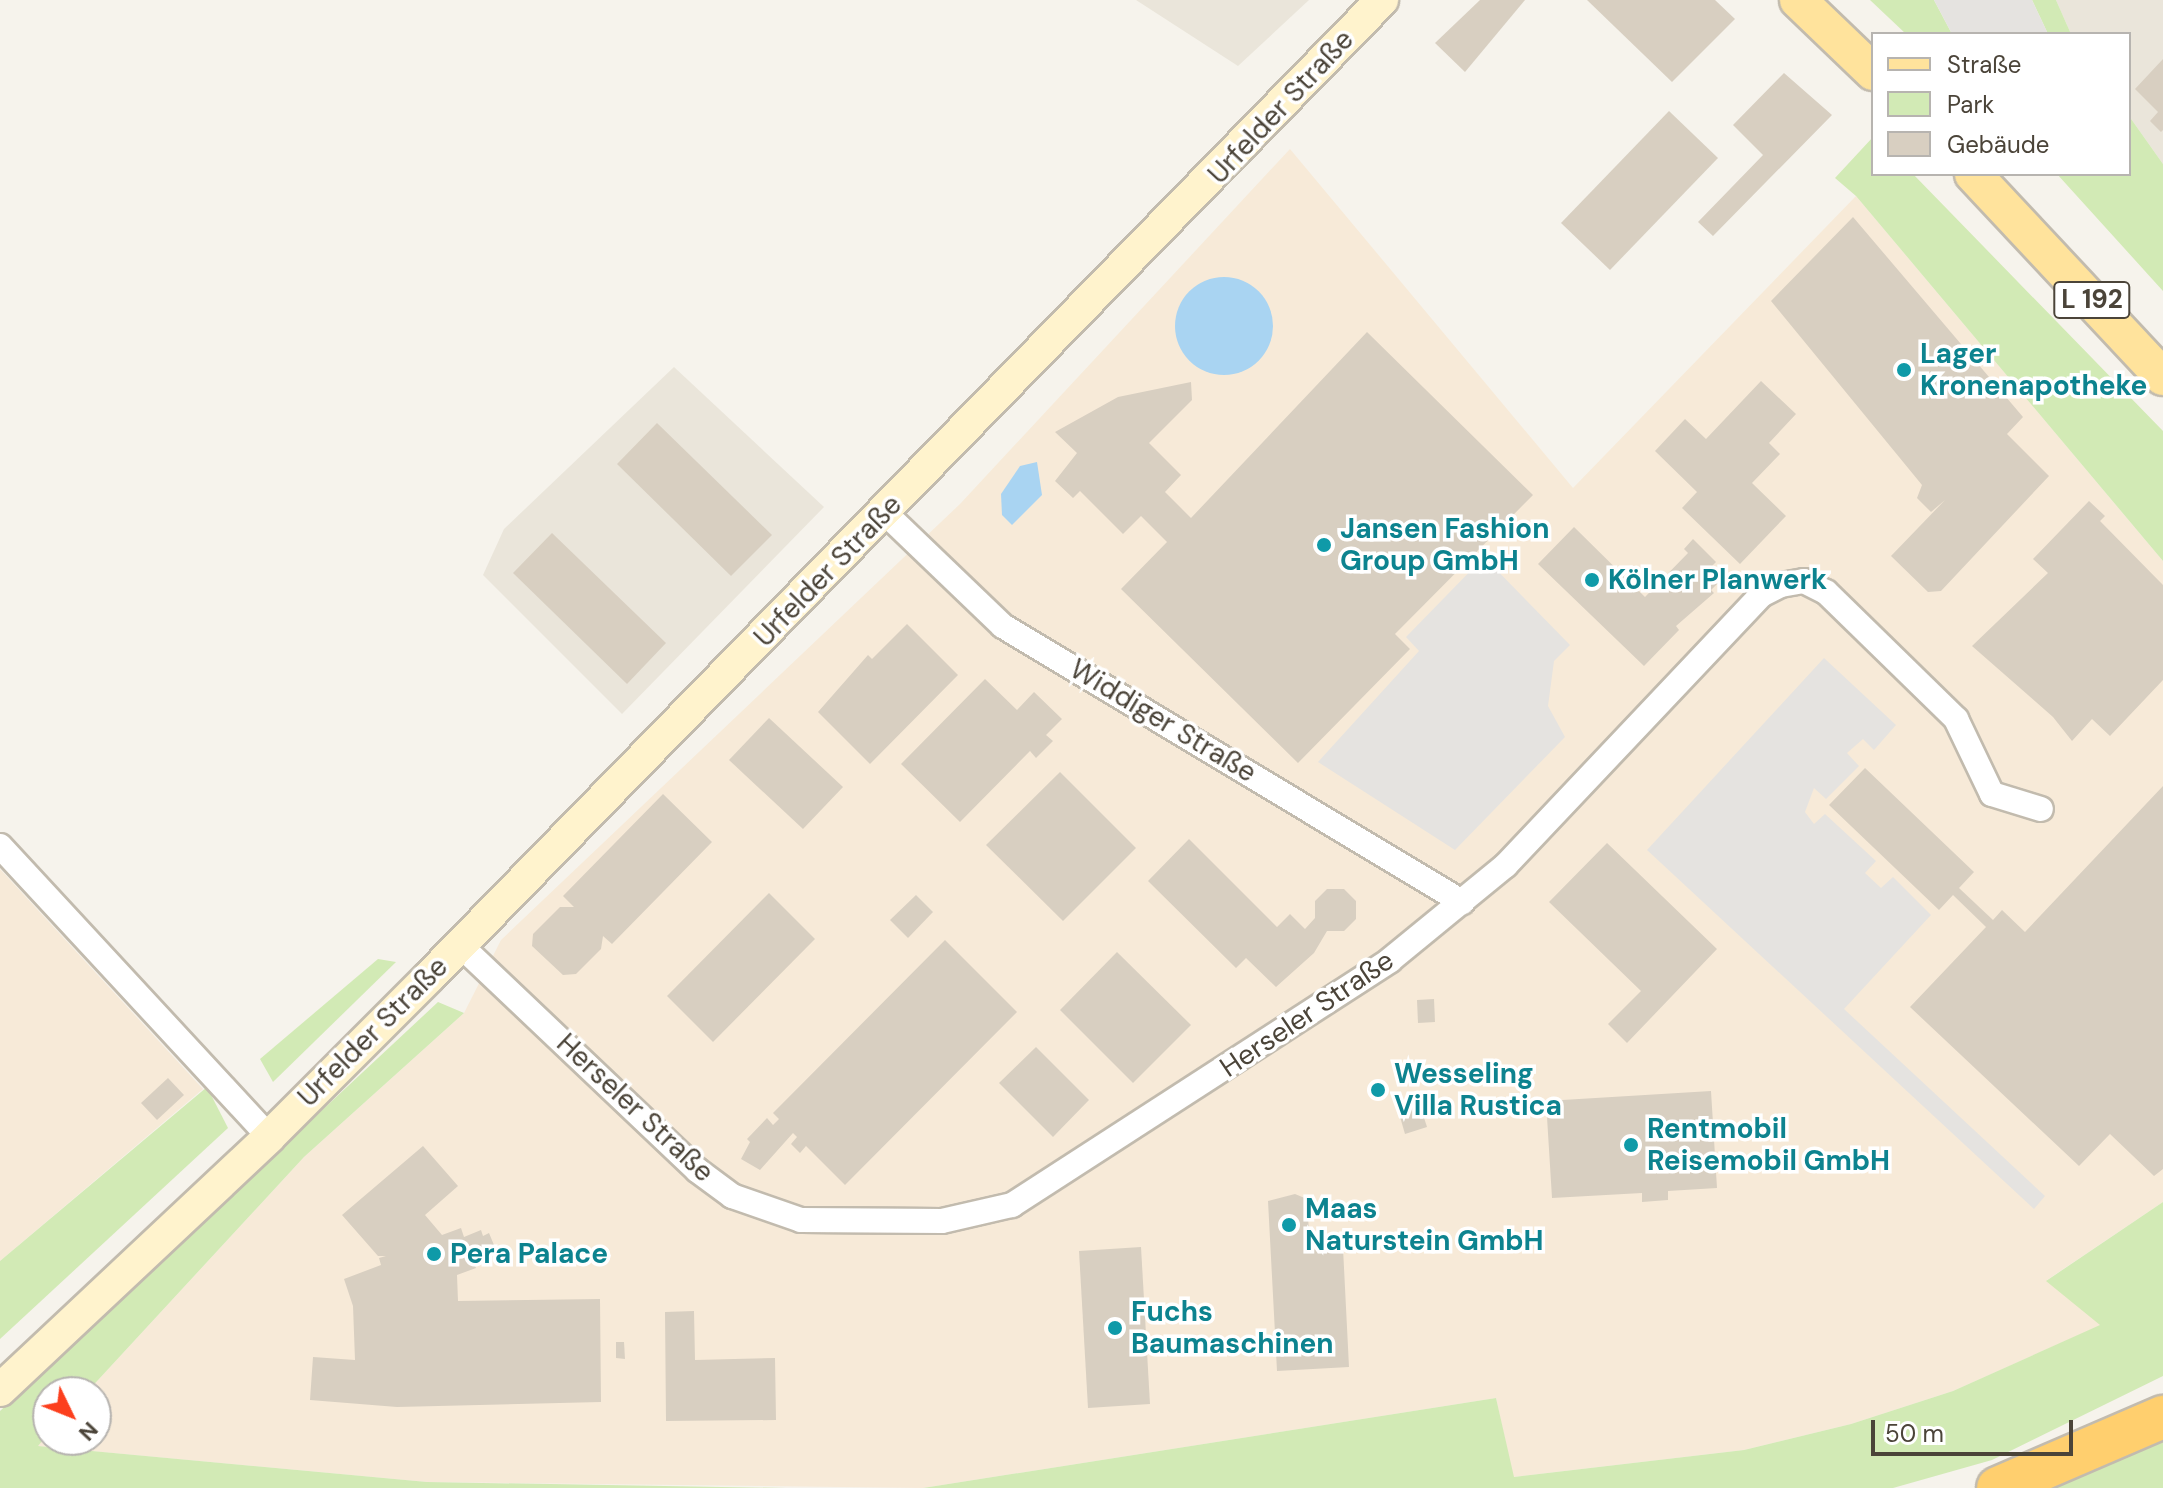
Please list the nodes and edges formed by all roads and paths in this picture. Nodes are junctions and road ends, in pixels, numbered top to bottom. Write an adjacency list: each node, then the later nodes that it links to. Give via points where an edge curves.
1 (1382, 0): 6 (main road, Urfelder Straße)
2 (1798, 0): 3 (main road)
3 (1871, 70)
4 (1975, 176): 5 (main road, L 192)
5 (2163, 377)
6 (885, 513): 9 (street, Widdiger Straße, via 1003,626); 10 (main road, Urfelder Straße)
7 (2041, 809): 9 (street, Herseler Straße, via 1992,794 1956,719 1826,592 1804,581 1761,595 1587,783)
8 (0, 846): 11 (street)
9 (1462, 902): 10 (street, Herseler Straße, via 1390,960 1089,1158 1012,1205 942,1221 801,1220 732,1196 697,1170)
10 (460, 945): 11 (main road, Urfelder Straße)
11 (269, 1137): 12 (main road, Urfelder Straße)
12 (0, 1390)
13 (2163, 1417): 14 (highway)
14 (1998, 1488)

